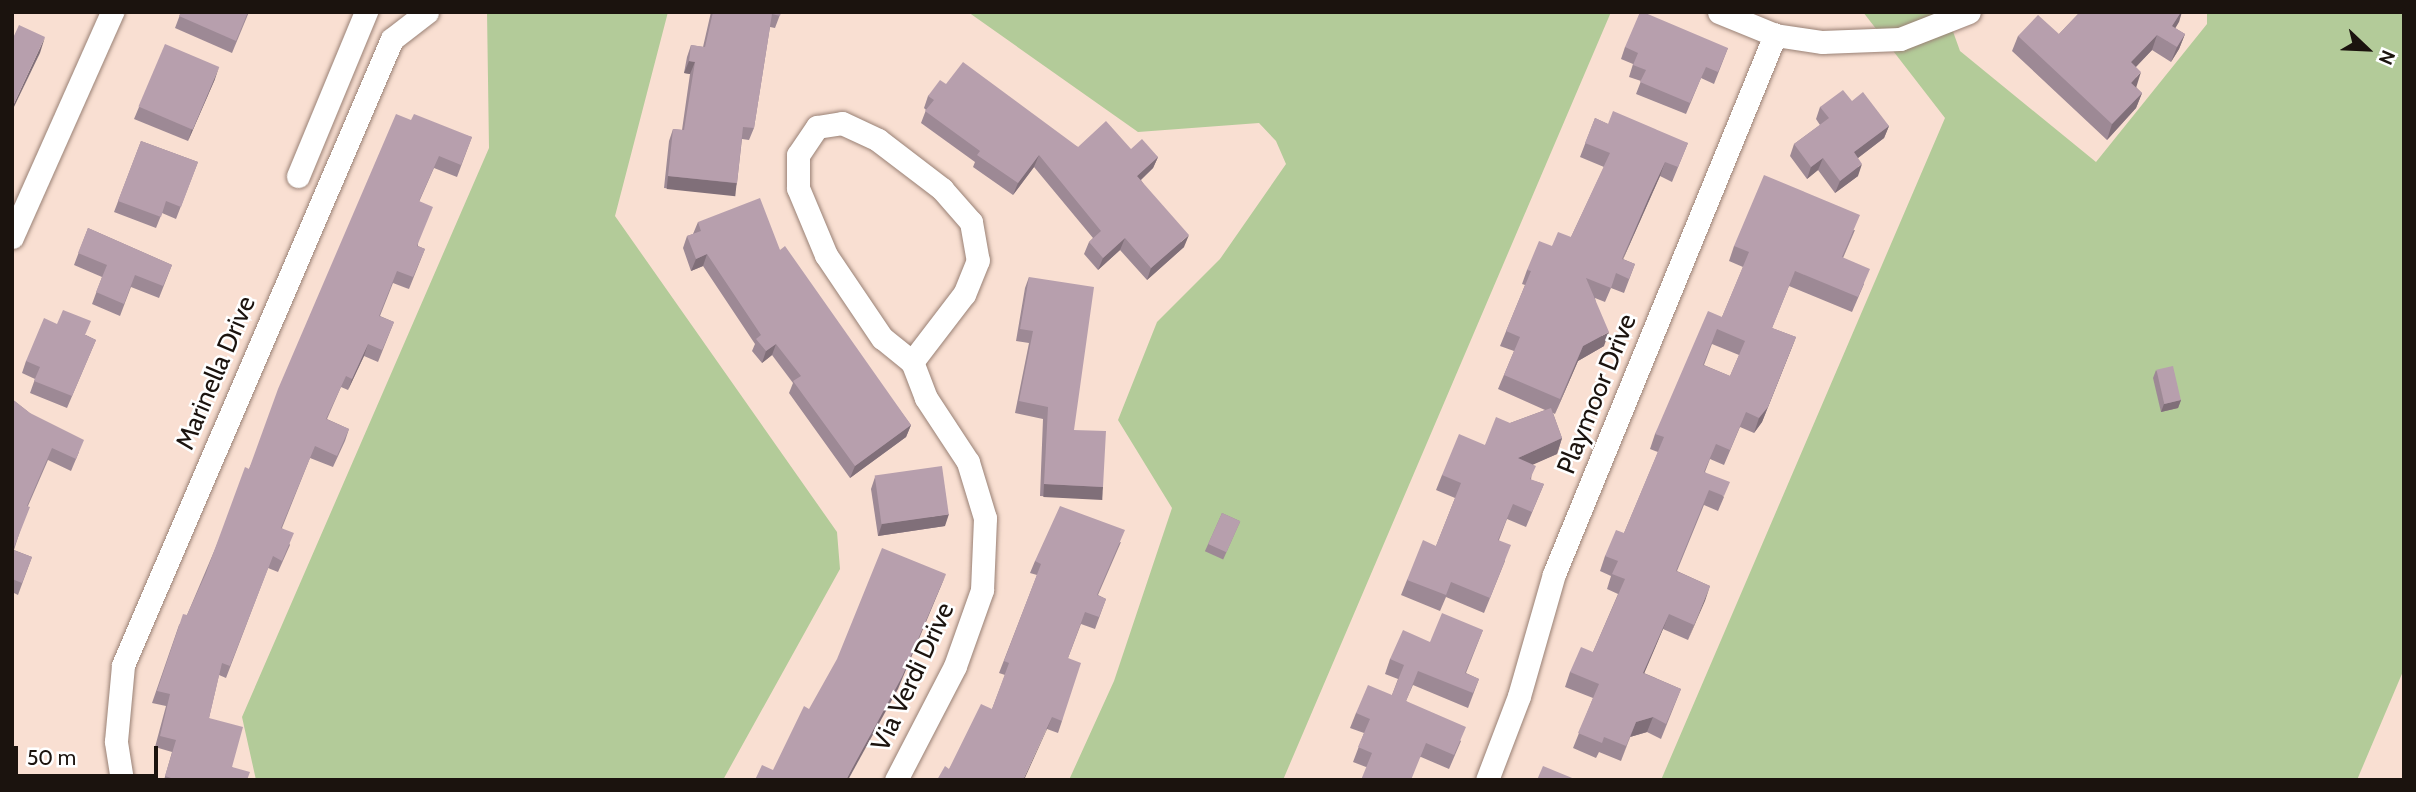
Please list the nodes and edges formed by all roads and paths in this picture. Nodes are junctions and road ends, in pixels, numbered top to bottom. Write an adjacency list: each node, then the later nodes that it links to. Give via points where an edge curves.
1 (366, 12): 7 (street)
2 (427, 12): 10 (street, Marinella Drive, via 391,39 123,665 116,741)
3 (1719, 12): 6 (street)
4 (1969, 12): 6 (street, via 1900,39 1822,42)
5 (105, 14): 8 (street)
6 (1775, 35): 12 (street, Playmoor Drive, via 1554,574 1519,696)
7 (298, 176)
8 (12, 237)
9 (912, 362): 9 (street, via 964,294 978,260 971,222 942,189 878,140 842,123 817,127 799,155 798,188 826,255 882,338); 11 (street, Via Verdi Drive, via 926,398 968,462 985,518 982,590 955,666)
10 (122, 780)
11 (896, 780)
12 (1487, 780)

